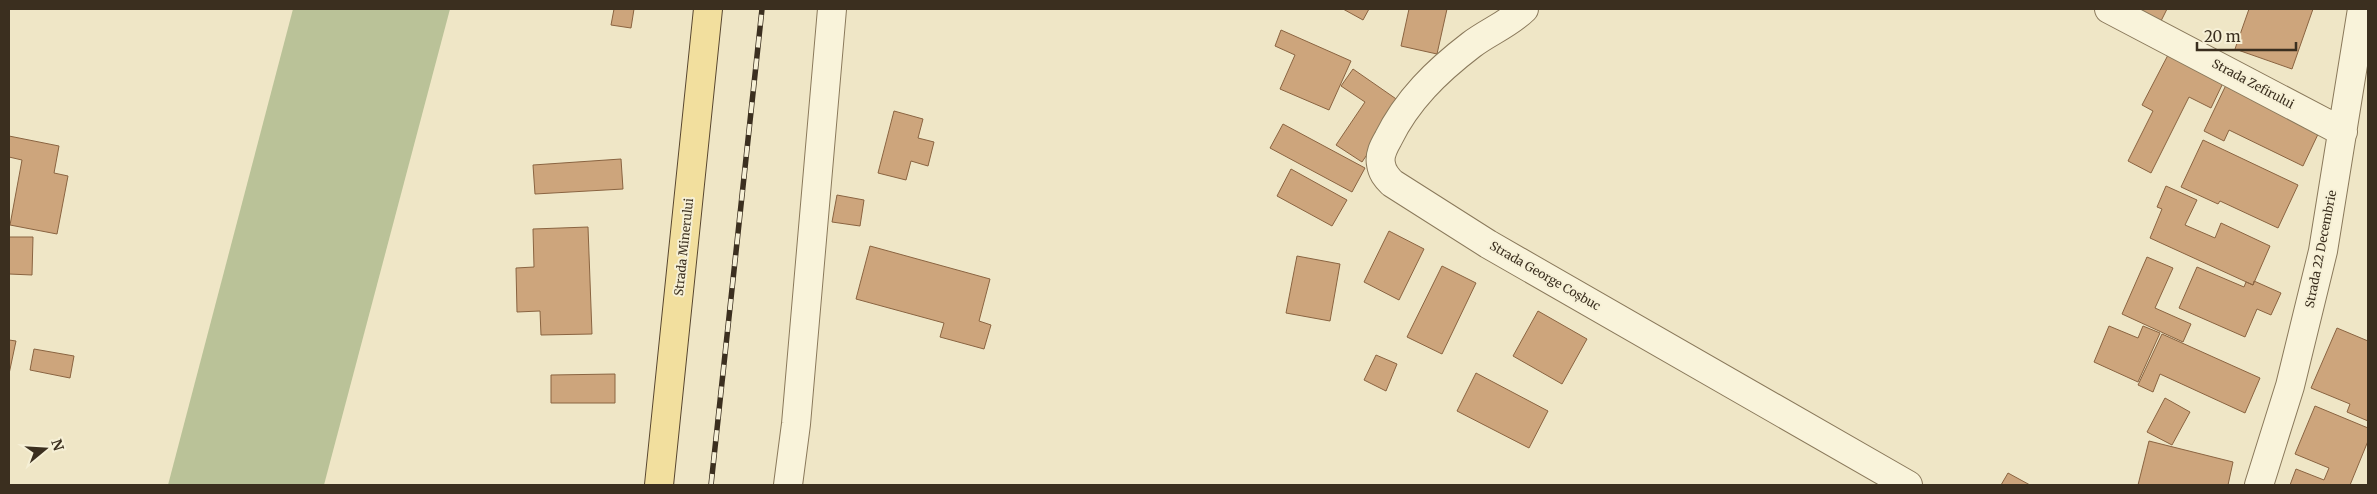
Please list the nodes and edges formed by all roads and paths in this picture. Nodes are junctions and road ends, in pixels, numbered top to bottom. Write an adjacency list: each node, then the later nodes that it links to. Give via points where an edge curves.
1 (708, 9): 7 (main road, Strada Minerului)
2 (832, 9): 8 (street)
3 (1524, 9): 9 (street, Strada George Coșbuc, via 1471,45 1417,93 1398,119 1383,149 1380,162 1383,174 1488,244)
4 (2109, 9): 6 (street, Strada Zefirului)
5 (2362, 9): 6 (street, Strada 22 Decembrie)
6 (2343, 132): 10 (street, Strada 22 Decembrie, via 2323,251 2290,386)
7 (659, 485)
8 (788, 485)
9 (1908, 485)
10 (2260, 485)

